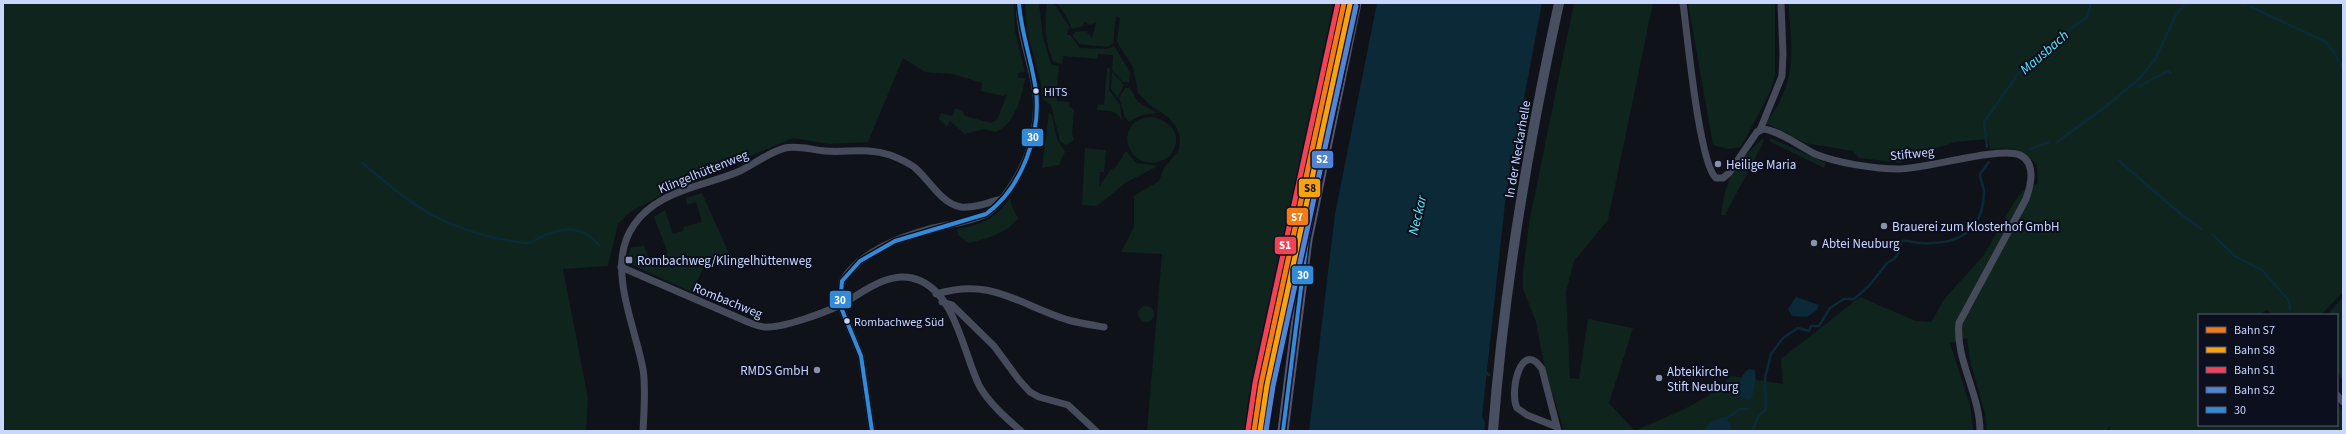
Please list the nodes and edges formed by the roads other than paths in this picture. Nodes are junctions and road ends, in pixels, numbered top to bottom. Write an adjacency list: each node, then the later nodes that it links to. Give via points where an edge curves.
1 (1019, 3): 7 (street, via 1021,32 1035,85 1034,130 1023,167)
2 (1356, 3): 18 (main road, via 1307,240)
3 (1559, 3): 19 (main road, In der Neckarhelle, via 1534,128 1506,301)
4 (1683, 3): 6 (street, via 1700,125 1709,166 1714,176 1720,178 1729,173)
5 (1781, 3): 6 (street, via 1784,54 1782,76)
6 (1760, 130): 20 (street, Stiftweg, via 1772,132 1804,149 1832,159 1885,168 1907,169 2011,153 2026,160 2031,178 2026,199 1959,323 1960,344 1977,406)
7 (1001, 199): 8 (street, Klingelhüttenweg, via 977,206 957,206 946,200 913,166 875,151 786,148 741,171 676,193 654,205 632,228); 11 (street, via 990,212 981,217 920,232 870,254 842,280)
8 (621, 267): 11 (street, Rombachweg, via 764,327 781,325); 14 (street, Klingelhüttenweg, via 620,278 624,298 643,374)
9 (936, 294): 10 (street, Rombachweg); 11 (street, Rombachweg, via 922,282 903,277 882,282); 12 (street, via 964,287 983,288 1068,320)
10 (942, 302): 16 (street, via 959,328 976,378 984,393); 17 (street, Rombachweg, via 952,305 994,346 1030,392 1068,405)
11 (840, 305): 15 (street, via 861,356)
12 (1104, 327)
13 (1557, 429): 13 (street, via 1542,370 1532,362 1526,362 1519,367 1515,391 1516,405 1519,411)
14 (643, 431)
15 (872, 431)
16 (1021, 431)
17 (1096, 431)
18 (1283, 431)
19 (1493, 431)
20 (1980, 431)

